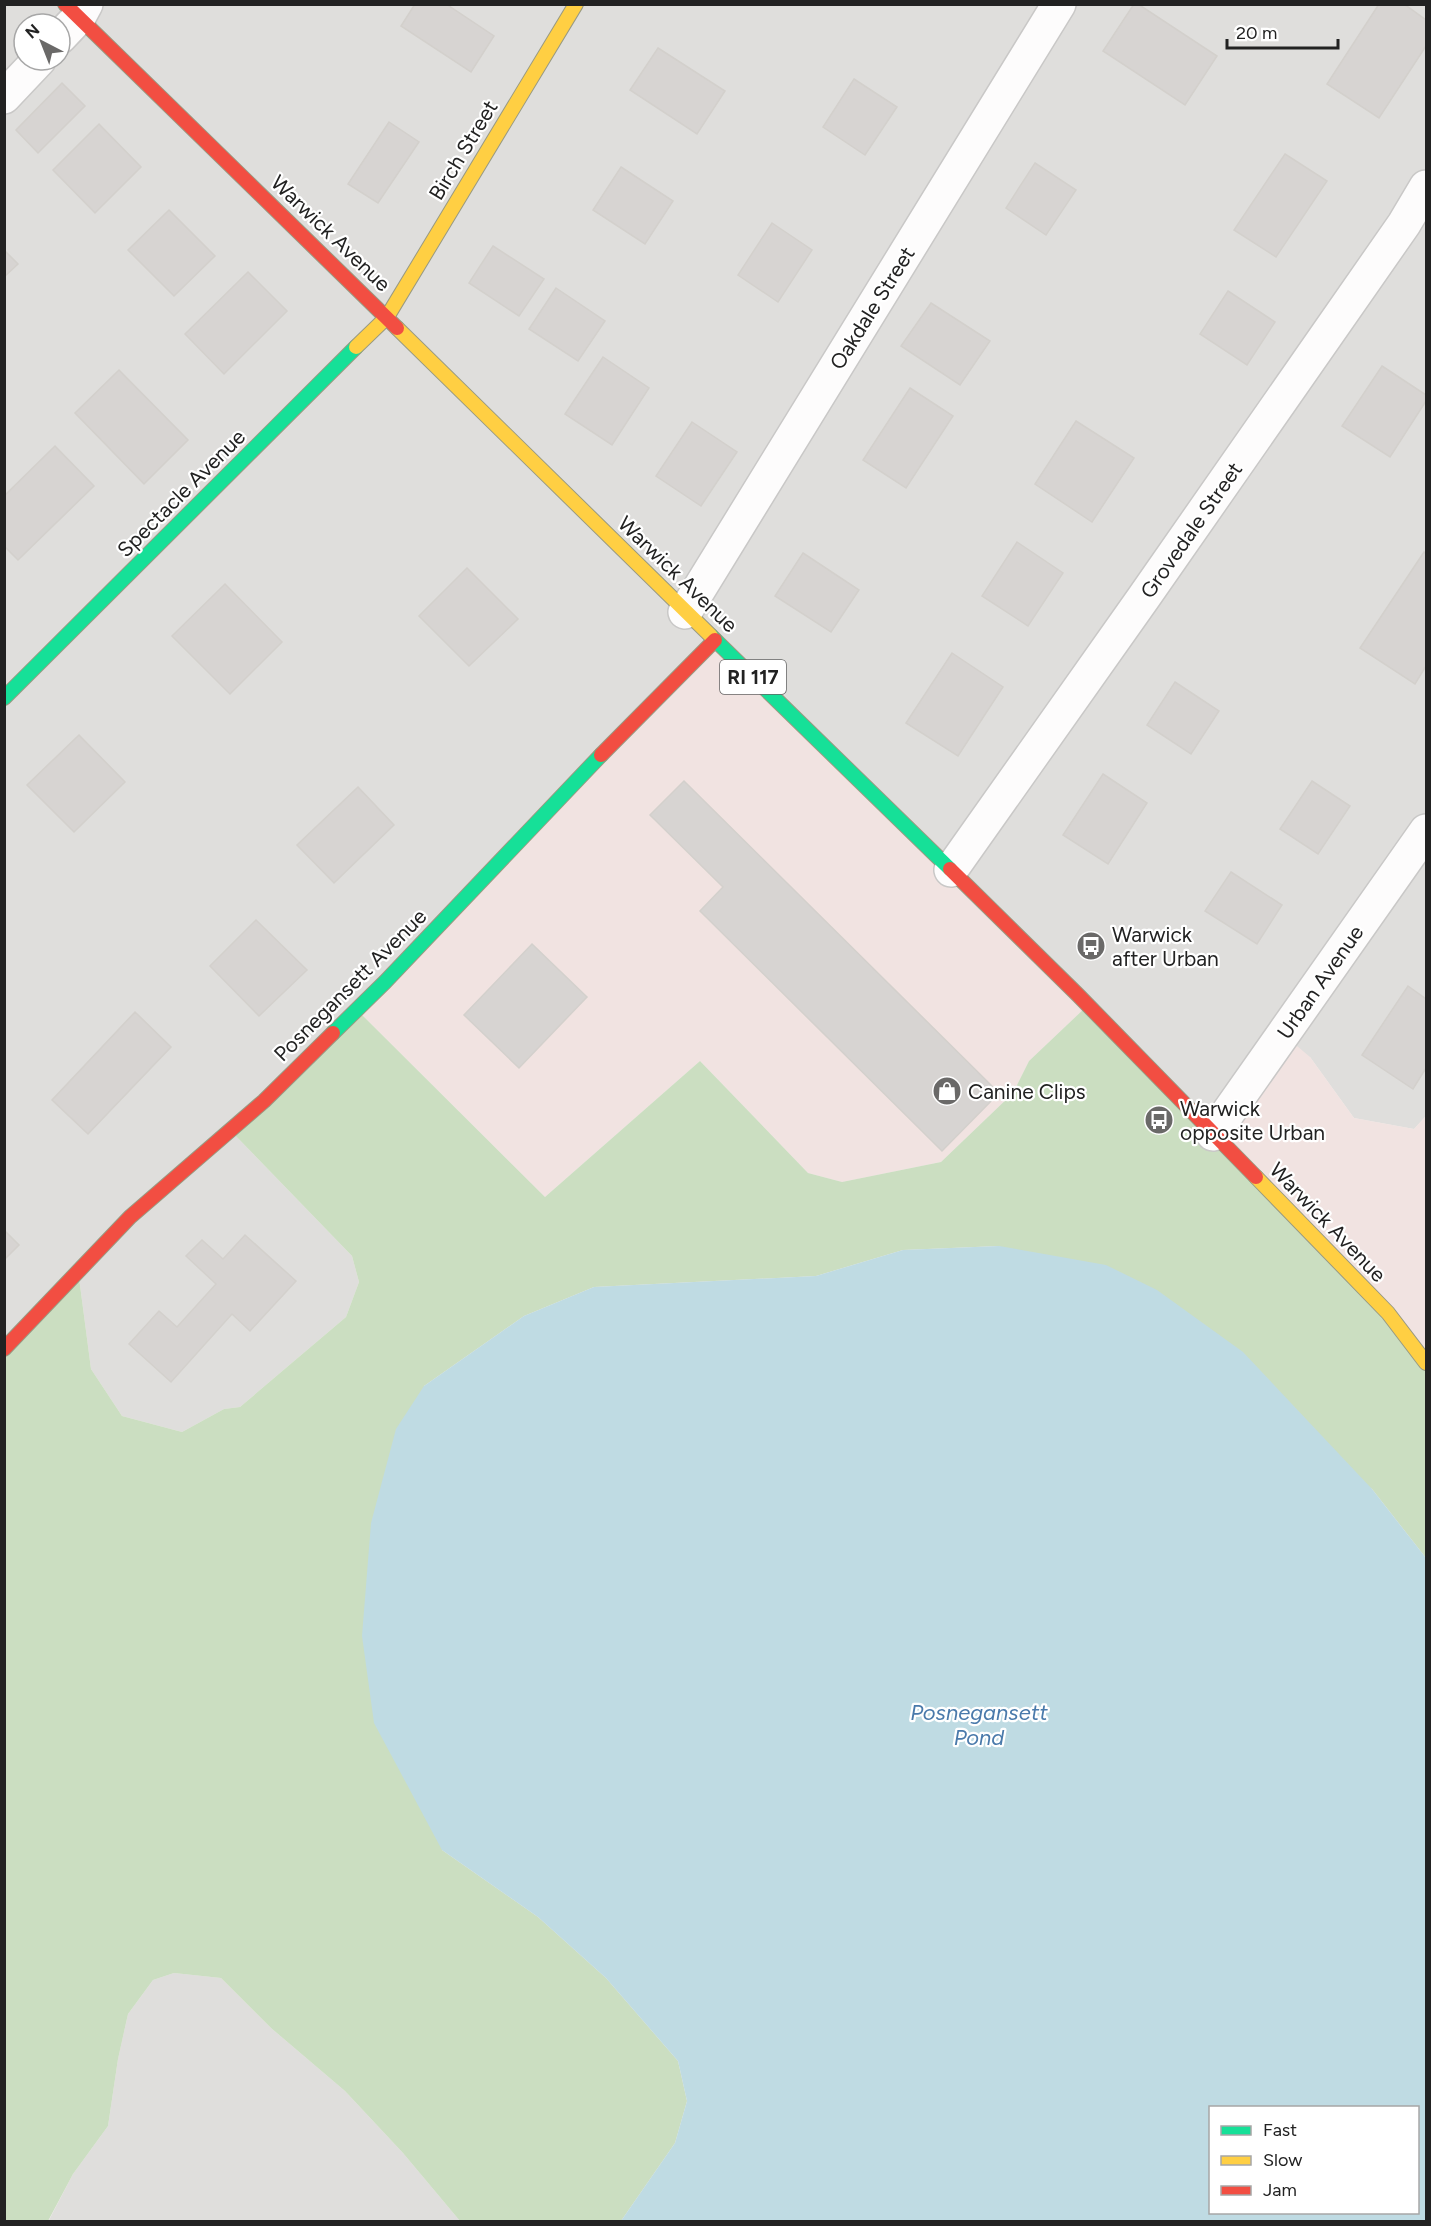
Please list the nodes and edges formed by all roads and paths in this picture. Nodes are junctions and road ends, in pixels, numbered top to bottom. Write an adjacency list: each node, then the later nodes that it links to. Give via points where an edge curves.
1 (576, 4): 7 (main road, Birch Street)
2 (1059, 4): 8 (street, Oakdale Street)
3 (72, 16): 7 (main road, Warwick Avenue / RI 117)
4 (28, 72): 5 (street)
5 (4, 97)
6 (1426, 187): 12 (street, Grovedale Street, via 1397,234)
7 (387, 317): 8 (main road, Warwick Avenue / RI 117); 10 (main road, Spectacle Avenue)
8 (685, 612): 9 (main road, Warwick Avenue / RI 117)
9 (715, 640): 12 (main road, Warwick Avenue / RI 117); 14 (main road, Posnegansett Avenue, via 385,982 264,1101 130,1217)
10 (4, 698)
11 (1426, 831): 13 (street, Urban Avenue)
12 (951, 870): 13 (main road, Warwick Avenue / RI 117)
13 (1212, 1134): 15 (main road, Warwick Avenue / RI 117, via 1388,1313)
14 (4, 1349)
15 (1426, 1363)

